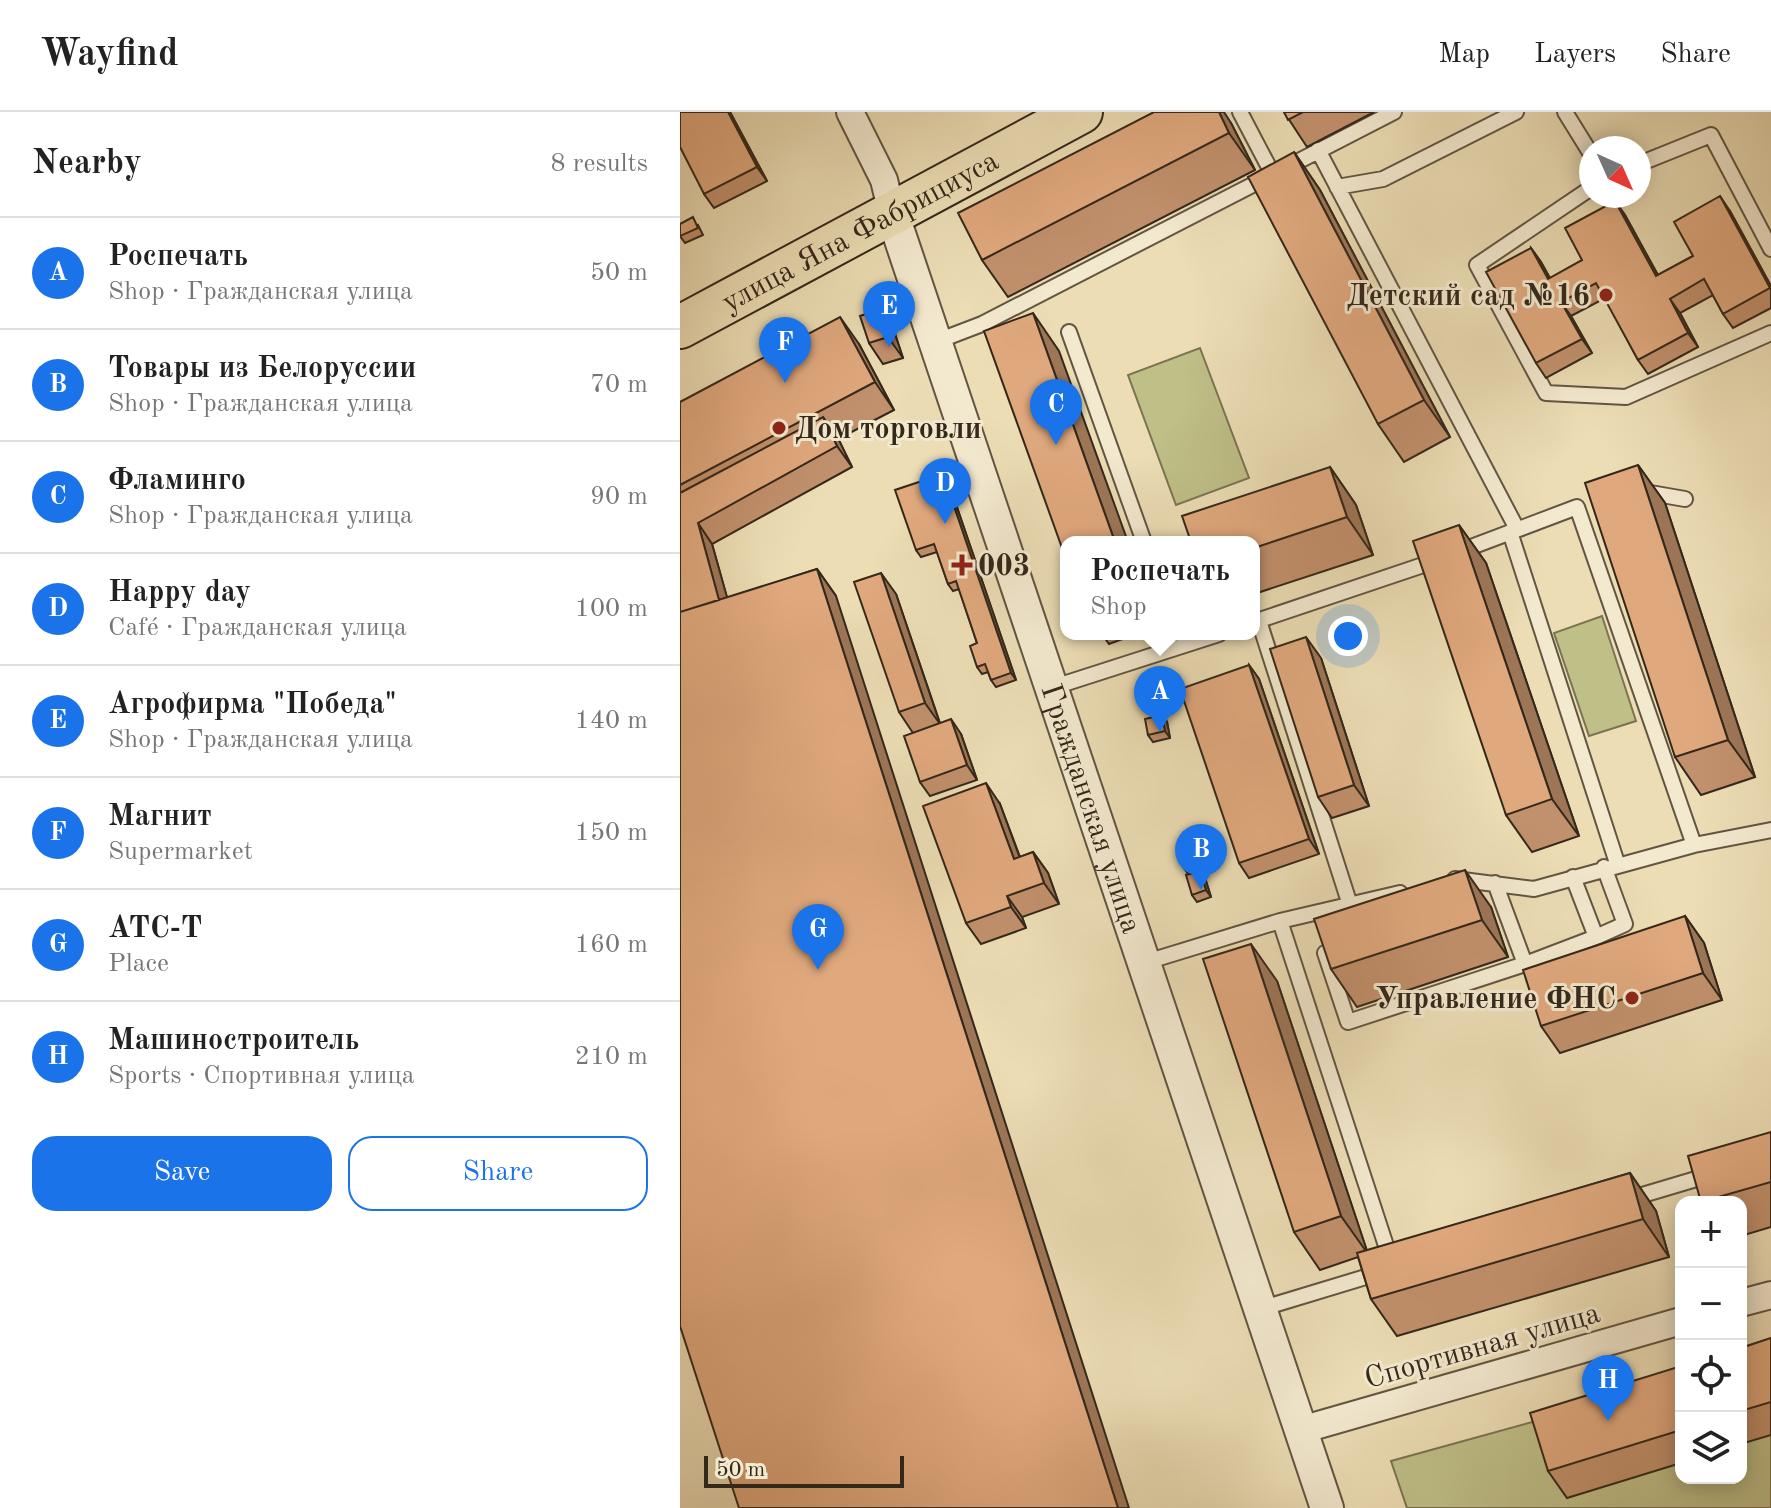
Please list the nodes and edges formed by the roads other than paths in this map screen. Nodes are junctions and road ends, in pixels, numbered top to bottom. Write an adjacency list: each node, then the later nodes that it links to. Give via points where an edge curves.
1 (850, 112): 13 (street, Гражданская улица, via 884,180)
2 (1081, 112): 13 (main road, улица Яна Фабрициуса)
3 (1240, 112): 10 (lane)
4 (1394, 112): 8 (lane)
5 (1516, 112): 11 (lane, via 1383,179)
6 (1565, 112): 7 (lane)
7 (1580, 136)
8 (1318, 150): 10 (lane); 11 (lane)
9 (1651, 159): 14 (lane, via 1711,135)
10 (1272, 173): 18 (lane, via 982,324)
11 (1337, 187): 21 (lane)
12 (1579, 196): 17 (lane, via 1477,265 1546,393 1626,397)
13 (892, 213): 15 (main road, улица Яна Фабрициуса); 18 (street, Гражданская улица)
14 (1771, 249)
15 (680, 327)
16 (1069, 332): 22 (lane)
17 (1771, 333)
18 (935, 342): 26 (street, Гражданская улица)
19 (1618, 496): 20 (lane, via 1646,490)
20 (1685, 499)
21 (1513, 531): 23 (lane); 28 (lane, via 1584,505); 29 (lane)
22 (1142, 536)
23 (1260, 621)
24 (1260, 634): 34 (lane)
25 (1180, 640): 26 (lane)
26 (1051, 688): 38 (street, Гражданская улица)
27 (1771, 830): 28 (lane)
28 (1694, 845): 29 (lane)
29 (1610, 865): 30 (lane); 37 (lane, via 1625,924)
30 (1573, 877): 32 (lane, via 1534,889); 37 (lane)
31 (1440, 882): 32 (lane, via 1455,878)
32 (1495, 883): 39 (lane)
33 (1410, 890): 34 (lane)
34 (1350, 905): 36 (lane)
35 (1280, 921): 36 (lane); 38 (lane); 43 (lane)
36 (1317, 928): 39 (lane, via 1348,1022)
37 (1596, 937): 39 (lane)
38 (1143, 963): 46 (street, Гражданская улица)
39 (1525, 964)
40 (1725, 1171): 41 (lane)
41 (1619, 1202)
42 (1408, 1264): 43 (lane)
43 (1393, 1269): 46 (lane)
44 (1771, 1295): 45 (street)
45 (1747, 1301)
46 (1260, 1309): 48 (street, Гражданская улица)
47 (1675, 1323): 48 (street, Спортивная улица)
48 (1301, 1430): 49 (street, Гражданская улица)
49 (1327, 1508)

